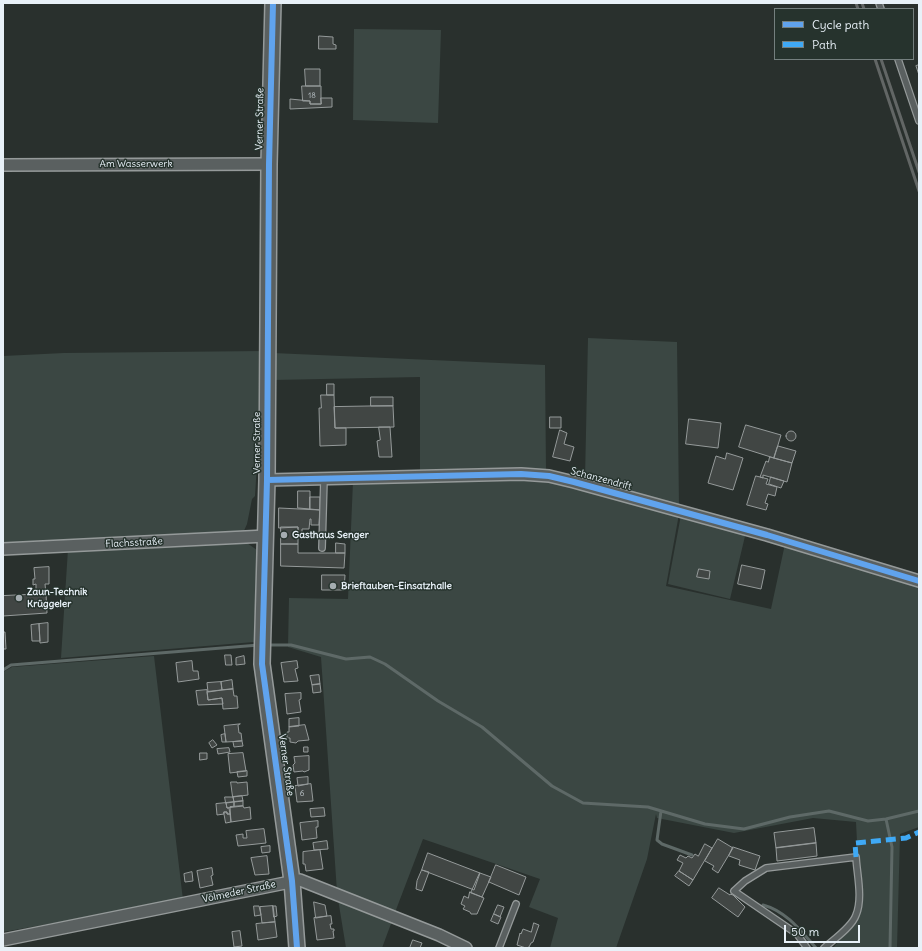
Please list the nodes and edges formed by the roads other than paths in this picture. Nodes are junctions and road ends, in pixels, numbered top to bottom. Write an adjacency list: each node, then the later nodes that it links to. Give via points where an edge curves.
1 (273, 3): 4 (street, Verner Straße)
2 (898, 60): 3 (lane)
3 (919, 121)
4 (269, 164): 5 (street, Am Wasserwerk); 7 (street, Verner Straße)
5 (3, 165)
6 (324, 479): 7 (street, Schanzendrift); 9 (lane); 11 (street, Schanzendrift, via 521,474 560,478 767,535)
7 (267, 480): 8 (street, Verner Straße)
8 (266, 536): 10 (street, Flachsstraße); 12 (street, Verner Straße, via 262,664)
9 (322, 548)
10 (3, 549)
11 (919, 581)
12 (292, 881): 14 (street, Völmeder Straße); 15 (street, Verner Straße); 16 (street, Völmeder Straße, via 300,880)
13 (516, 904): 17 (lane)
14 (3, 940)
15 (296, 948)
16 (466, 948)
17 (499, 948)
18 (807, 948): 19 (lane, via 797,934 734,891 744,881 766,868 856,857 859,898 856,915 850,925)
19 (824, 948)

